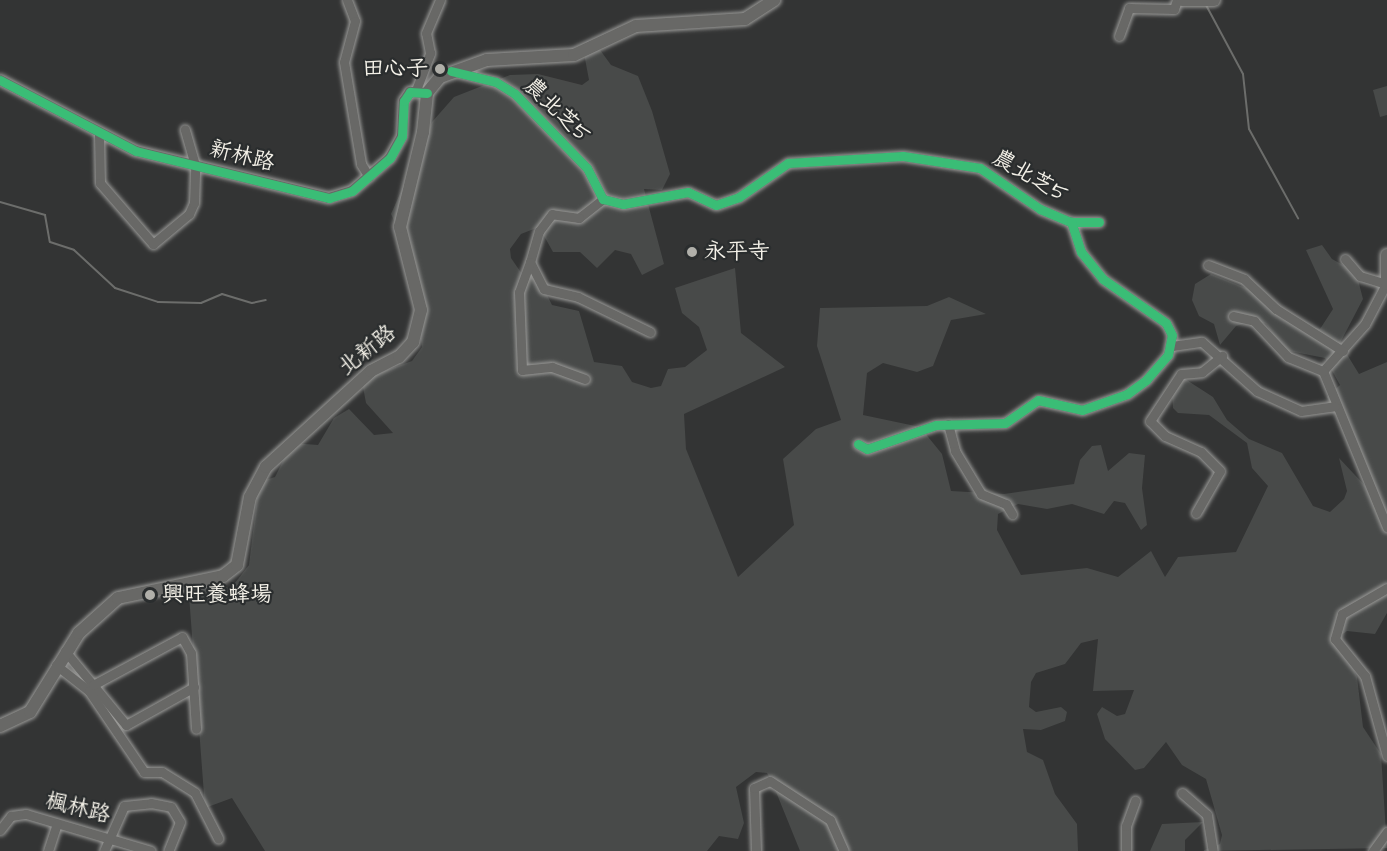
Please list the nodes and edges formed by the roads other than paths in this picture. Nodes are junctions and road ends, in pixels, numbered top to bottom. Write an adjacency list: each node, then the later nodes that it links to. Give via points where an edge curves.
1 (347, 0): 14 (street, via 355,21 344,62 361,164)
2 (440, 0): 10 (street, via 426,33 430,53)
3 (774, 0): 8 (main road, via 744,19 636,26 574,54 487,60)
4 (1177, 0): 7 (street, via 1174,9 1129,8)
5 (1214, 0): 6 (main road)
6 (1188, 1)
7 (1119, 36)
8 (451, 71): 10 (main road); 15 (street, 農北芝5, via 496,82 515,94 587,168)
9 (0, 80): 12 (street, 新林路)
10 (421, 91): 14 (street, 新林路, via 404,101 402,136 390,158); 37 (main road, 北新路, via 423,132 400,227 421,309 413,342 399,357 371,371 266,467 250,497 237,565 223,576 118,598)
11 (185, 129): 13 (street)
12 (99, 135): 13 (street, 新林路, via 136,151); 13 (street, via 100,183 153,244 189,214)
13 (195, 165): 14 (street, 新林路, via 329,198 352,191)
14 (369, 177)
15 (603, 199): 16 (street, 農北芝5, via 623,204 688,192 716,205 739,197 788,164 903,156 980,168 1040,209); 20 (street, via 579,218 552,214 539,231)
16 (1071, 222): 17 (street); 25 (street, 農北芝5, via 1081,252 1103,279 1166,324)
17 (1099, 222)
18 (1387, 255): 22 (main road)
19 (1345, 259): 22 (street, via 1360,276)
20 (530, 262): 24 (street, via 544,289 578,297); 29 (street, via 519,292 522,370 552,367)
21 (1208, 265): 26 (street, via 1244,279 1276,309)
22 (1387, 284): 26 (street)
23 (1233, 316): 28 (street, via 1254,321 1288,357)
24 (650, 332)
25 (1172, 346): 27 (street, via 1202,342); 31 (street, via 1146,381 1127,394 1082,410 1038,400 1005,423)
26 (1343, 351): 28 (street)
27 (1222, 356): 30 (street, via 1257,391 1301,411); 33 (street, via 1202,372 1181,374 1150,421 1165,436 1201,452 1220,471)
28 (1323, 371): 30 (street)
29 (585, 379)
30 (1335, 406): 35 (street)
31 (948, 424): 32 (street, via 867,449); 34 (street, via 955,451 981,494 1006,504)
32 (858, 444)
33 (1196, 513)
34 (1012, 514)
35 (1387, 527)
36 (1387, 588): 43 (street, via 1342,614 1335,639 1365,676)
37 (65, 651): 38 (main road, 北新路); 39 (street)
38 (56, 665): 41 (main road, 北新路, via 30,712); 50 (street, via 89,691 144,772 162,772 195,793)
39 (93, 685): 40 (street, via 126,725); 40 (street, via 182,637 191,653)
40 (194, 687): 42 (street)
41 (0, 726)
42 (196, 729)
43 (1387, 756)
44 (1182, 793): 58 (street, via 1207,815)
45 (1135, 801): 57 (street, via 1126,826)
46 (57, 823): 47 (street, 楓林路, via 11,816); 49 (street, 楓林路); 51 (street)
47 (0, 830)
48 (1387, 832): 59 (street)
49 (111, 836): 52 (street); 53 (street, 楓林路); 54 (street, via 124,806 171,807 180,822)
50 (218, 838)
51 (48, 851)
52 (104, 851)
53 (151, 851)
54 (168, 851)
55 (756, 851): 56 (street, via 754,788 770,781 830,820)
56 (844, 851)
57 (1126, 851)
58 (1213, 851)
59 (1373, 851)

